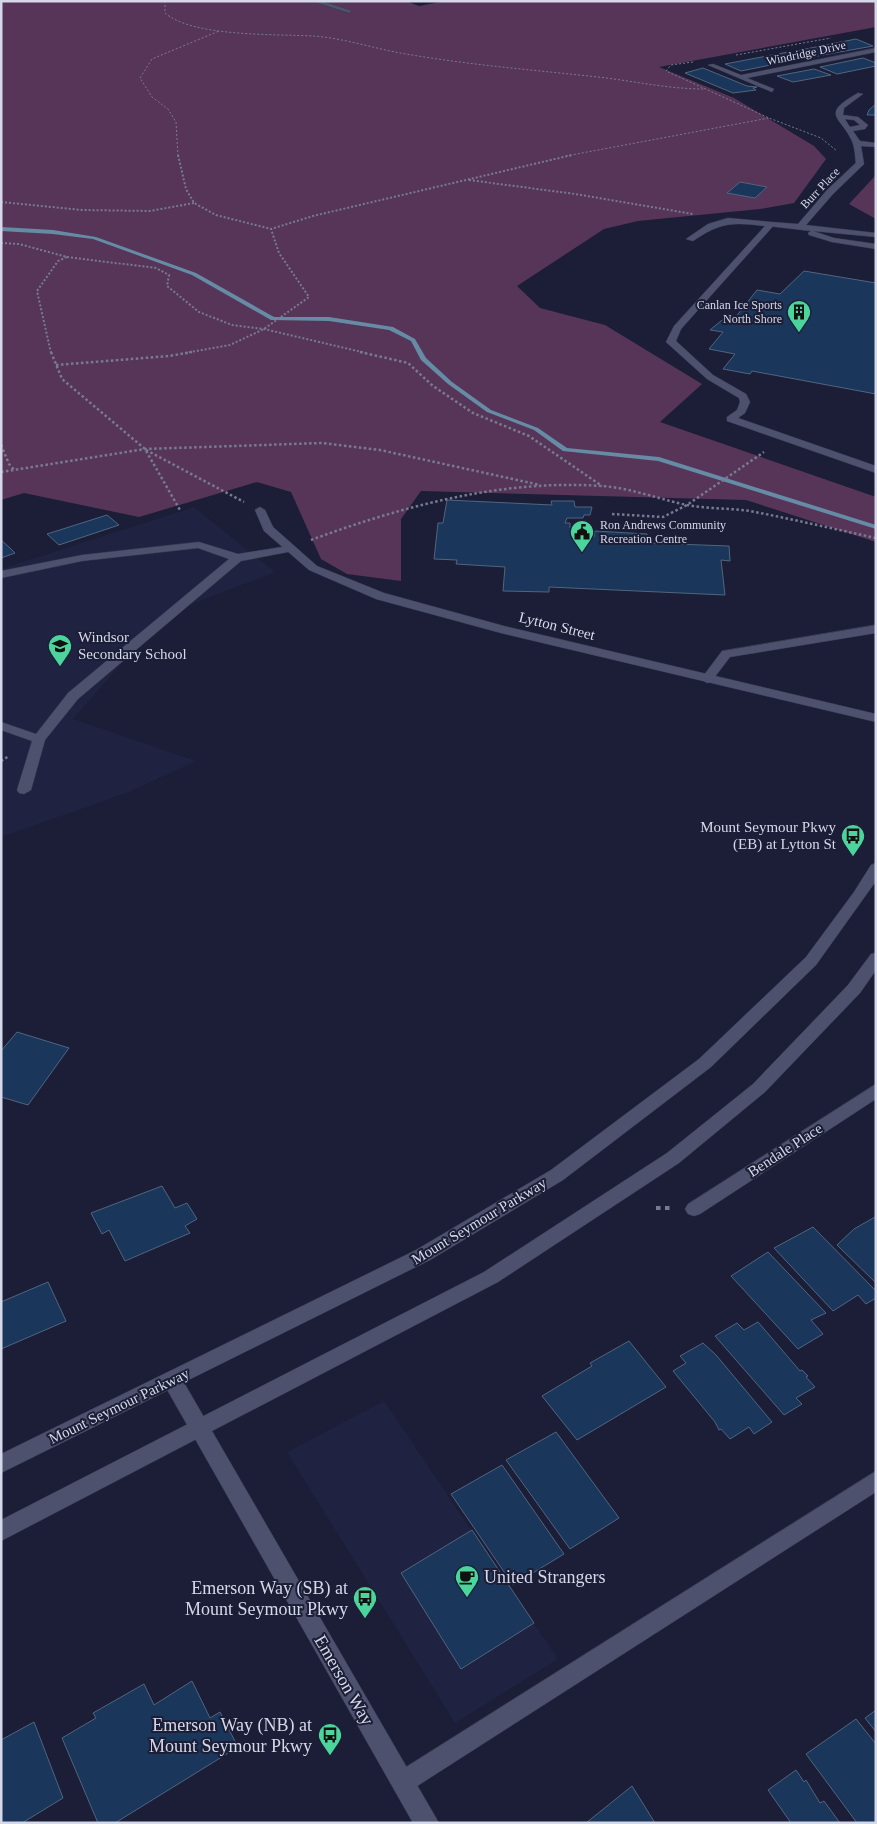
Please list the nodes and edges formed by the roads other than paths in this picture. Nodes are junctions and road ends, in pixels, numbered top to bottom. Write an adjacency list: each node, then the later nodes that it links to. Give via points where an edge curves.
1 (315, 1): 2 (street)
2 (349, 11)
3 (876, 50): 5 (street, Windridge Drive)
4 (711, 65): 5 (street)
5 (740, 78): 6 (street)
6 (772, 90)
7 (860, 94): 8 (street, via 840,109)
8 (839, 117): 9 (street); 9 (street, via 856,118 864,123 862,128)
9 (847, 130): 10 (street)
10 (857, 143): 11 (street); 13 (street, Burr Place, via 860,164)
11 (876, 145)
12 (771, 224): 13 (street); 15 (street, via 729,220 710,224); 17 (street, via 677,328 671,342 710,377 743,396 745,402 741,411 731,419)
13 (799, 228): 14 (street); 16 (street, via 832,240)
14 (876, 235)
15 (690, 239)
16 (876, 246)
17 (876, 470)
18 (260, 510): 19 (street, Lytton Street, via 268,529)
19 (288, 549): 20 (street); 23 (street, Lytton Street, via 313,568 380,596)
20 (237, 558): 21 (street, via 199,545 82,558); 26 (street, via 73,696)
21 (1, 575)
22 (876, 629): 23 (street, via 726,654)
23 (707, 680): 24 (street, Lytton Street)
24 (876, 718)
25 (1, 726): 26 (street)
26 (39, 739): 27 (street)
27 (24, 790)
28 (876, 868): 32 (street, Mount Seymour Parkway, via 811,961 705,1064 557,1175 423,1255)
29 (876, 958): 33 (street, via 854,990 759,1088 673,1158 491,1278)
30 (876, 1090): 31 (street, Bendale Place)
31 (694, 1209)
32 (172, 1380): 33 (street, Emerson Way); 34 (street, Mount Seymour Parkway)
33 (200, 1430): 36 (street); 37 (street, Emerson Way)
34 (1, 1464)
35 (876, 1480): 37 (street)
36 (1, 1531)
37 (403, 1782): 38 (street, Emerson Way)
38 (427, 1823)

